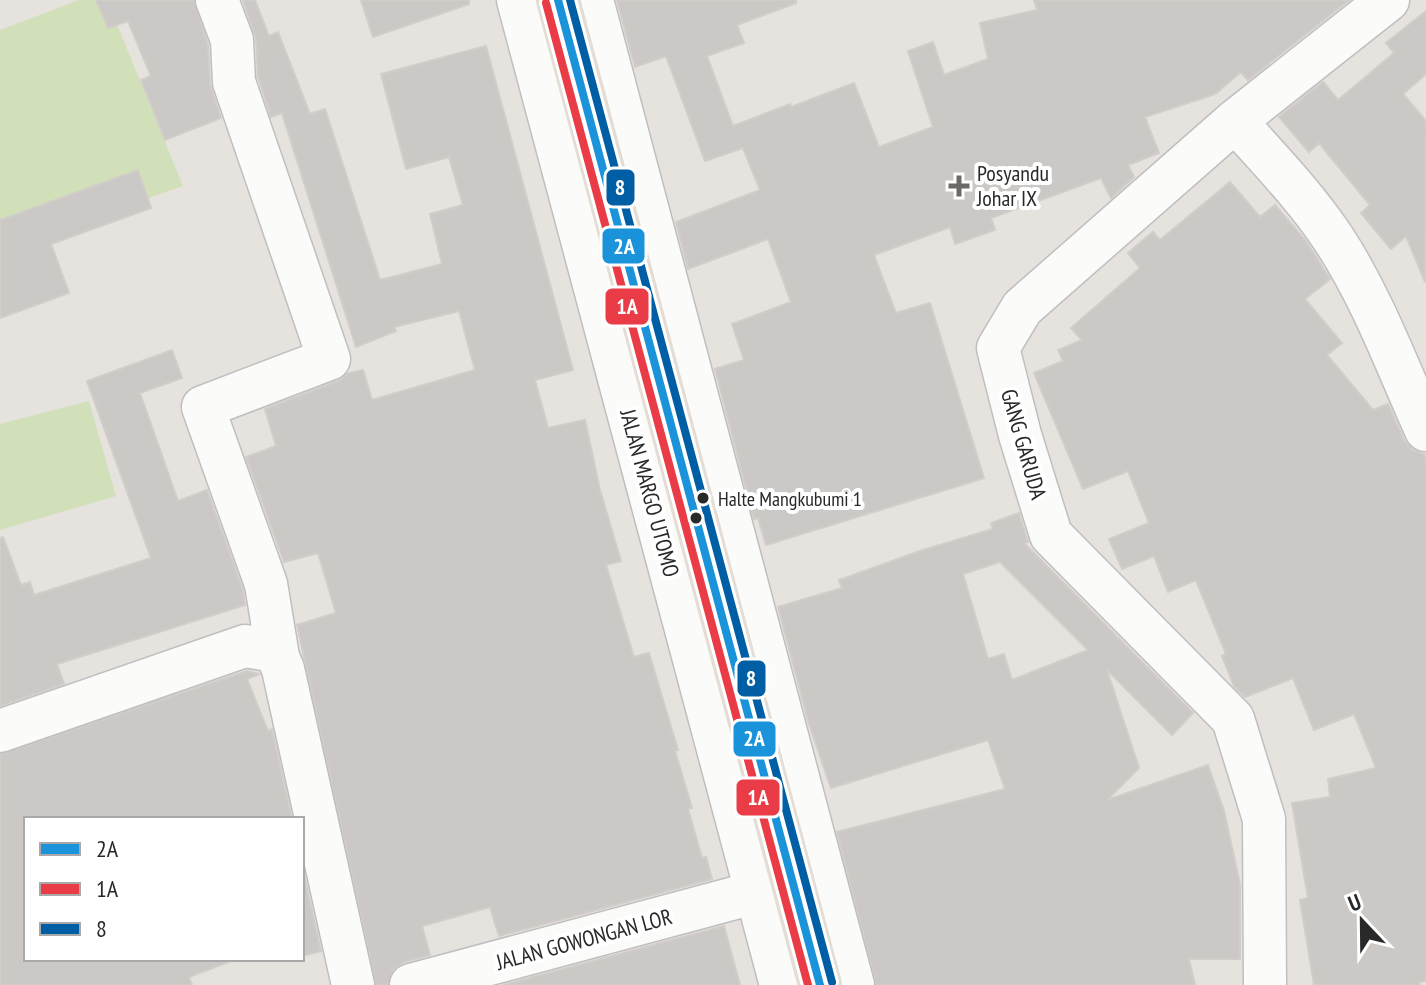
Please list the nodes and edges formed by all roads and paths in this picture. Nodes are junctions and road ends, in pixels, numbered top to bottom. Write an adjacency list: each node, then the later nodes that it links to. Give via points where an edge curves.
1 (217, 0): 6 (street, via 232,40 234,82 329,359 203,407 266,584)
2 (1388, 0): 4 (street, GANG GARUDA)
3 (551, 9): 8 (main road, JALAN MARGO UTOMO, via 578,152); 13 (street)
4 (1235, 121): 5 (street, via 1334,239 1359,281); 14 (street, GANG GARUDA, via 1022,308 998,348 1051,535 1233,719 1264,819)
5 (1426, 430)
6 (278, 657): 7 (street, via 245,646); 9 (street)
7 (0, 731)
8 (775, 888): 10 (street, JALAN GOWONGAN LOR); 11 (street, JALAN MARGO UTOMO); 12 (main road, JALAN MARGO UTOMO)
9 (353, 985)
10 (411, 985)
11 (781, 985)
12 (820, 985)
13 (853, 985)
14 (1265, 985)

